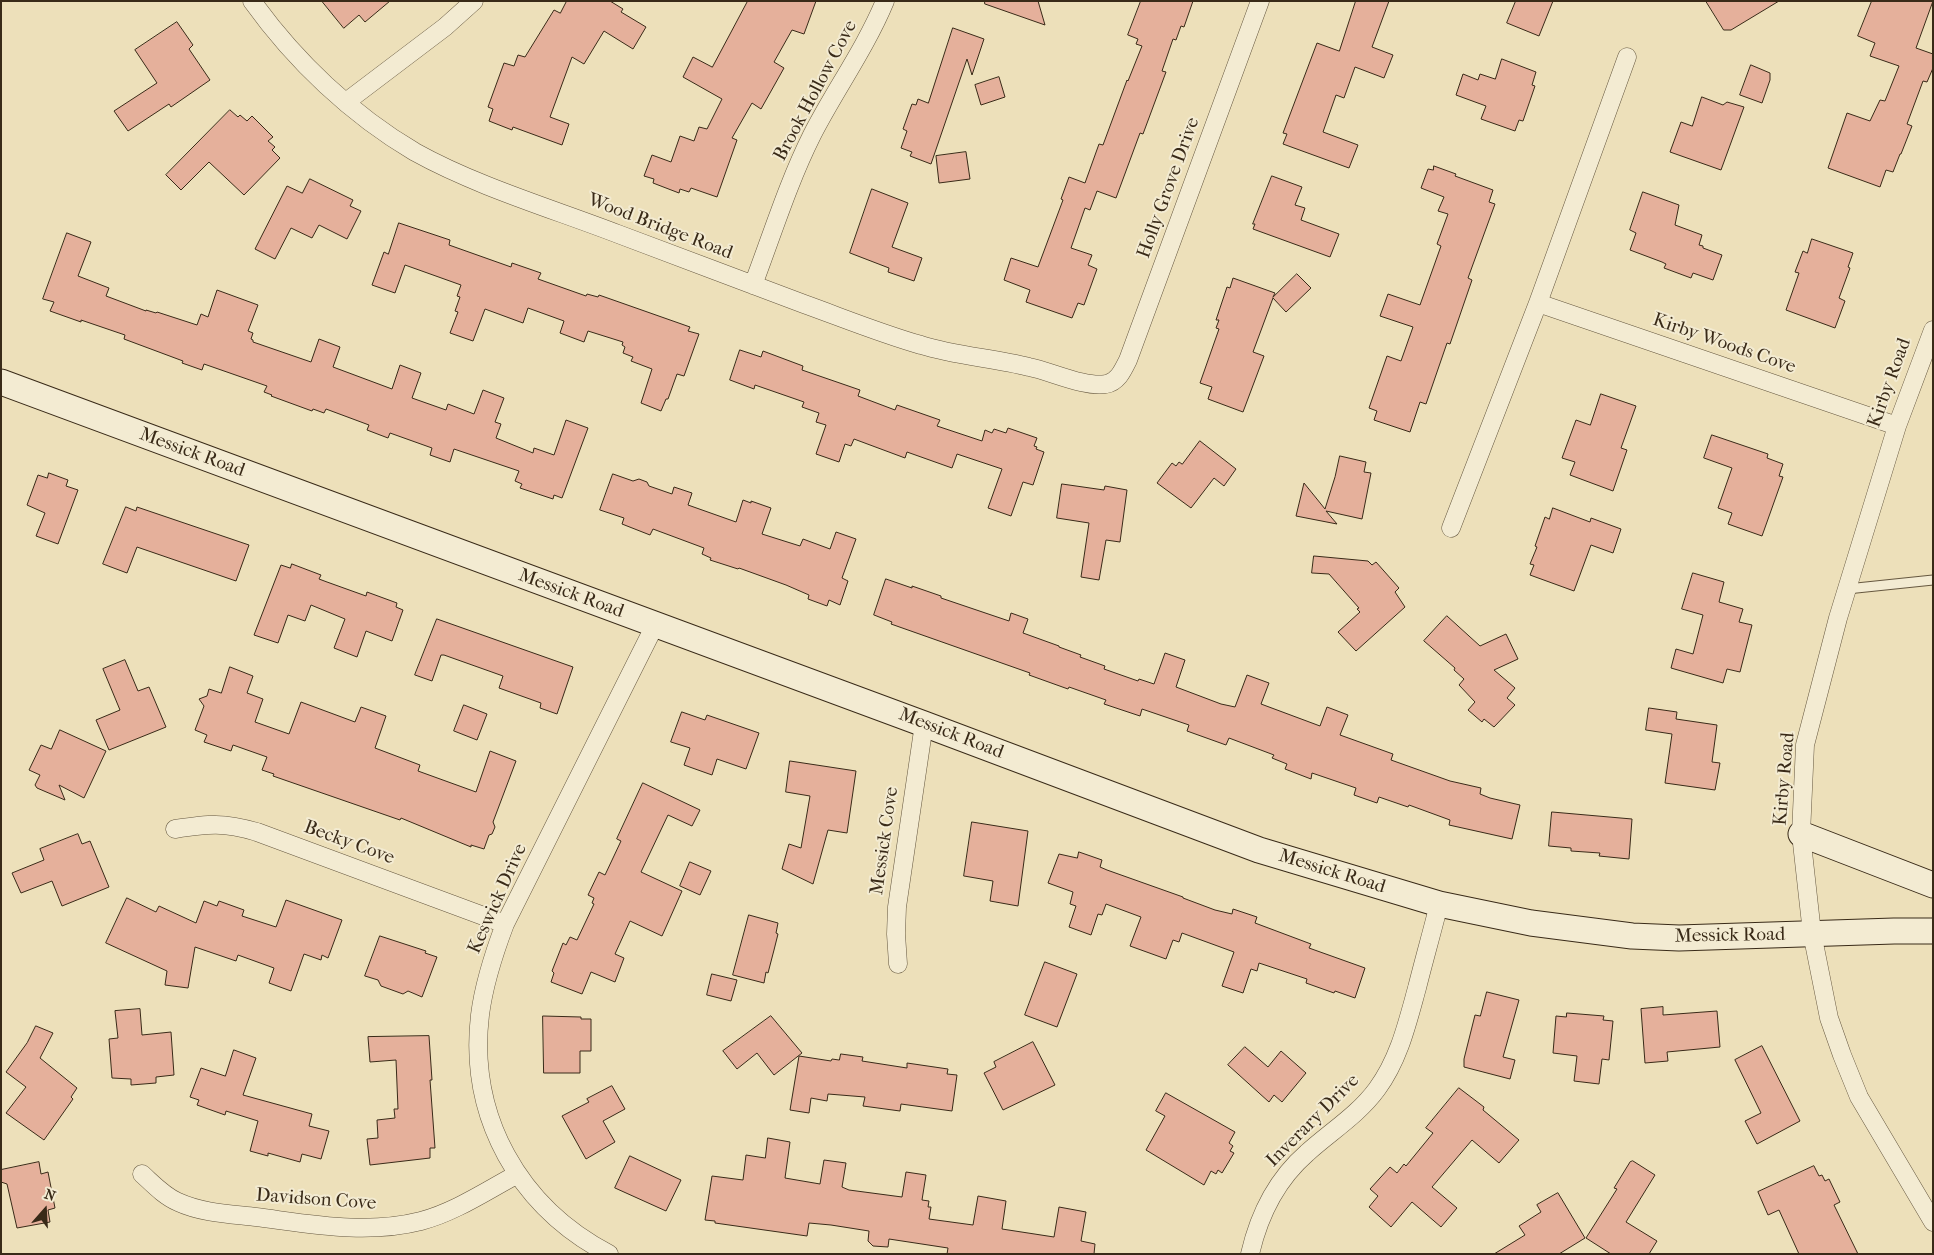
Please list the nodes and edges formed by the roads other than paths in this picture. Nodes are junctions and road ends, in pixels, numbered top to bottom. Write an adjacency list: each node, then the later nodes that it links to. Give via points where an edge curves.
1 (252, 1): 6 (street, Wood Bridge Road, via 285,43)
2 (474, 1): 6 (street)
3 (885, 1): 7 (street, Brook Hollow Cove, via 812,135)
4 (1260, 1): 12 (street, Holly Grove Drive, via 1128,360 1117,378)
5 (1627, 57): 8 (street)
6 (346, 102): 7 (street, Wood Bridge Road, via 415,152 444,166)
7 (753, 285): 12 (street, Wood Bridge Road, via 924,346 1024,365 1090,384)
8 (1538, 303): 13 (street, Kirby Woods Cove); 14 (street)
9 (1933, 330): 10 (street, Kirby Road)
10 (1928, 355): 13 (street, Kirby Road)
11 (1, 382): 17 (street, Messick Road)
12 (1109, 384)
13 (1896, 426): 16 (street, Kirby Road)
14 (1451, 528)
15 (1933, 580): 16 (lane)
16 (1847, 589): 20 (street, Kirby Road, via 1805,745)
17 (655, 625): 18 (street, Messick Road); 23 (street, Keswick Drive)
18 (924, 724): 22 (street, Messick Road, via 1259,850); 26 (street, Messick Cove, via 897,907)
19 (175, 829): 23 (street, Becky Cove, via 212,823 238,826)
20 (1800, 834): 21 (street); 25 (street, Kirby Road)
21 (1933, 885)
22 (1439, 904): 25 (street, Messick Road, via 1530,923 1632,936 1679,938); 31 (street, Inverary Drive, via 1406,1031 1392,1066 1358,1111 1286,1174 1260,1217)
23 (505, 924): 28 (street, Keswick Drive, via 484,991 479,1044 486,1104 495,1133)
24 (1933, 932): 25 (street, Messick Road)
25 (1812, 933): 29 (street, Kirby Road, via 1829,1018 1859,1097)
26 (898, 964)
27 (142, 1174): 28 (street, Davidson Cove, via 163,1193 192,1207 304,1224 364,1228 394,1226 443,1213)
28 (516, 1175): 30 (street, Keswick Drive, via 550,1213)
29 (1933, 1222)
30 (609, 1254)
31 (1250, 1254)

